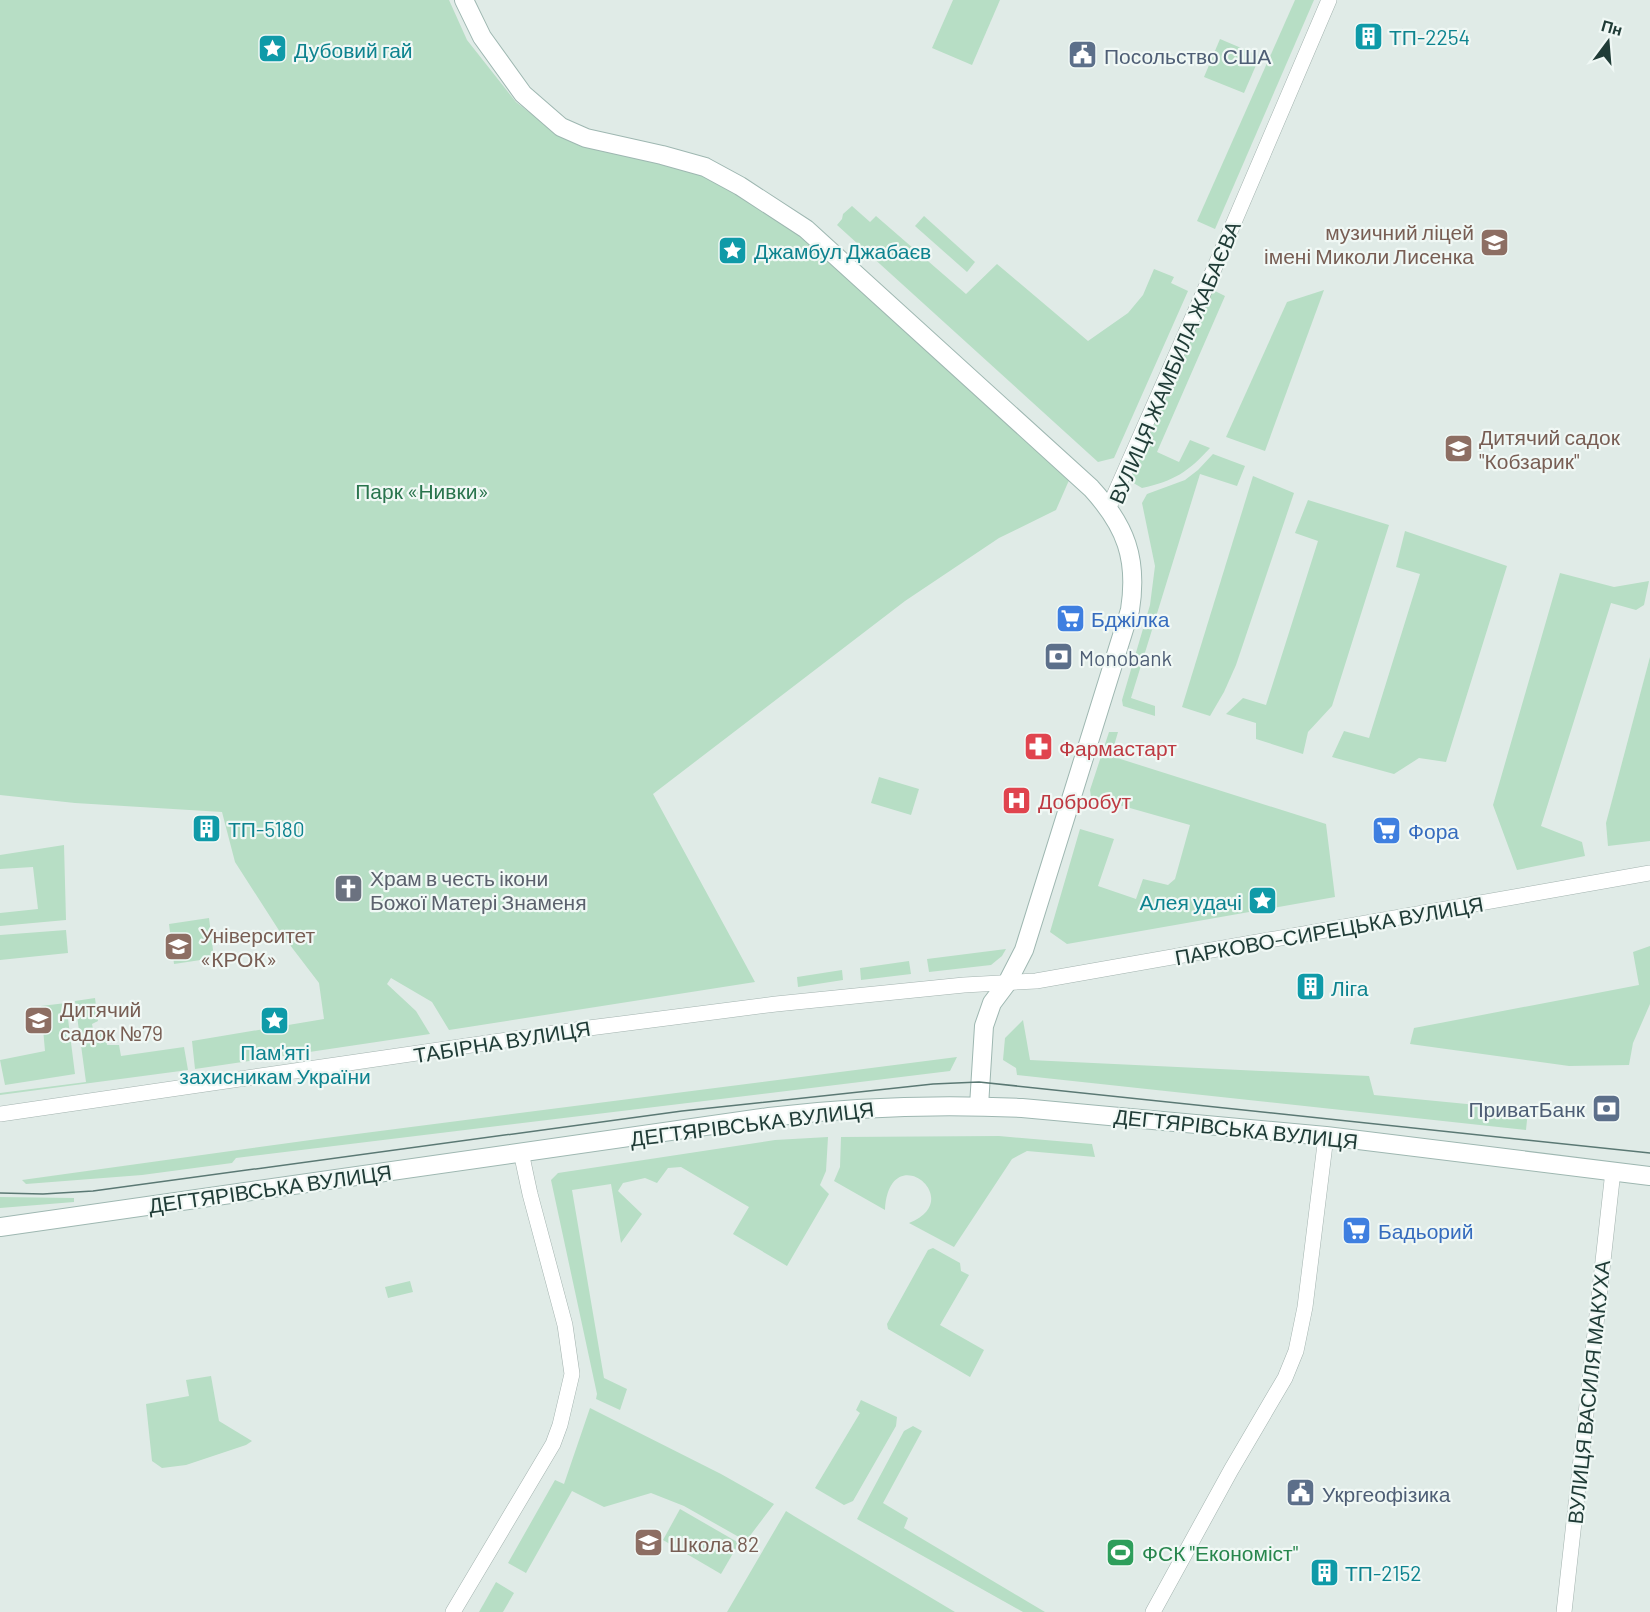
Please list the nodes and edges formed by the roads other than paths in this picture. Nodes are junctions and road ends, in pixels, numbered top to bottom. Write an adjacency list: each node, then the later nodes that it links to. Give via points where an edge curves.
1 (464, 0): 3 (main road, via 482,37 523,94 561,127 586,138 705,167 806,229)
2 (1329, 0): 3 (street, ВУЛИЦЯ ЖАМБИЛА ЖАБАЄВА)
3 (1109, 507): 5 (main road, ВУЛИЦЯ ЖАМБИЛА ЖАБАЄВА, via 1122,530 1133,567 1130,610 1024,950)
4 (1650, 873): 5 (street, ПАРКОВО-СИРЕЦЬКА ВУЛИЦЯ, via 1244,946)
5 (1006, 983): 6 (main road, ВУЛИЦЯ ЖАМБИЛА ЖАБАЄВА, via 992,1003 984,1026); 7 (street, ТАБІРНА ВУЛИЦЯ, via 776,1004 589,1028)
6 (979, 1106): 8 (main road, ДЕГТЯРІВСЬКА ВУЛИЦЯ); 9 (main road, ДЕГТЯРІВСЬКА ВУЛИЦЯ, via 831,1110)
7 (0, 1114)
8 (1326, 1136): 10 (main road, ДЕГТЯРІВСЬКА ВУЛИЦЯ); 14 (street, via 1296,1351 1285,1378)
9 (522, 1152): 12 (main road, ДЕГТЯРІВСЬКА ВУЛИЦЯ); 13 (street, via 565,1325 572,1374 553,1444)
10 (1613, 1171): 11 (main road, ДЕГТЯРІВСЬКА ВУЛИЦЯ); 15 (street, ВУЛИЦЯ ВАСИЛЯ МАКУХА)
11 (1650, 1176)
12 (0, 1227)
13 (453, 1612)
14 (1153, 1612)
15 (1564, 1612)

